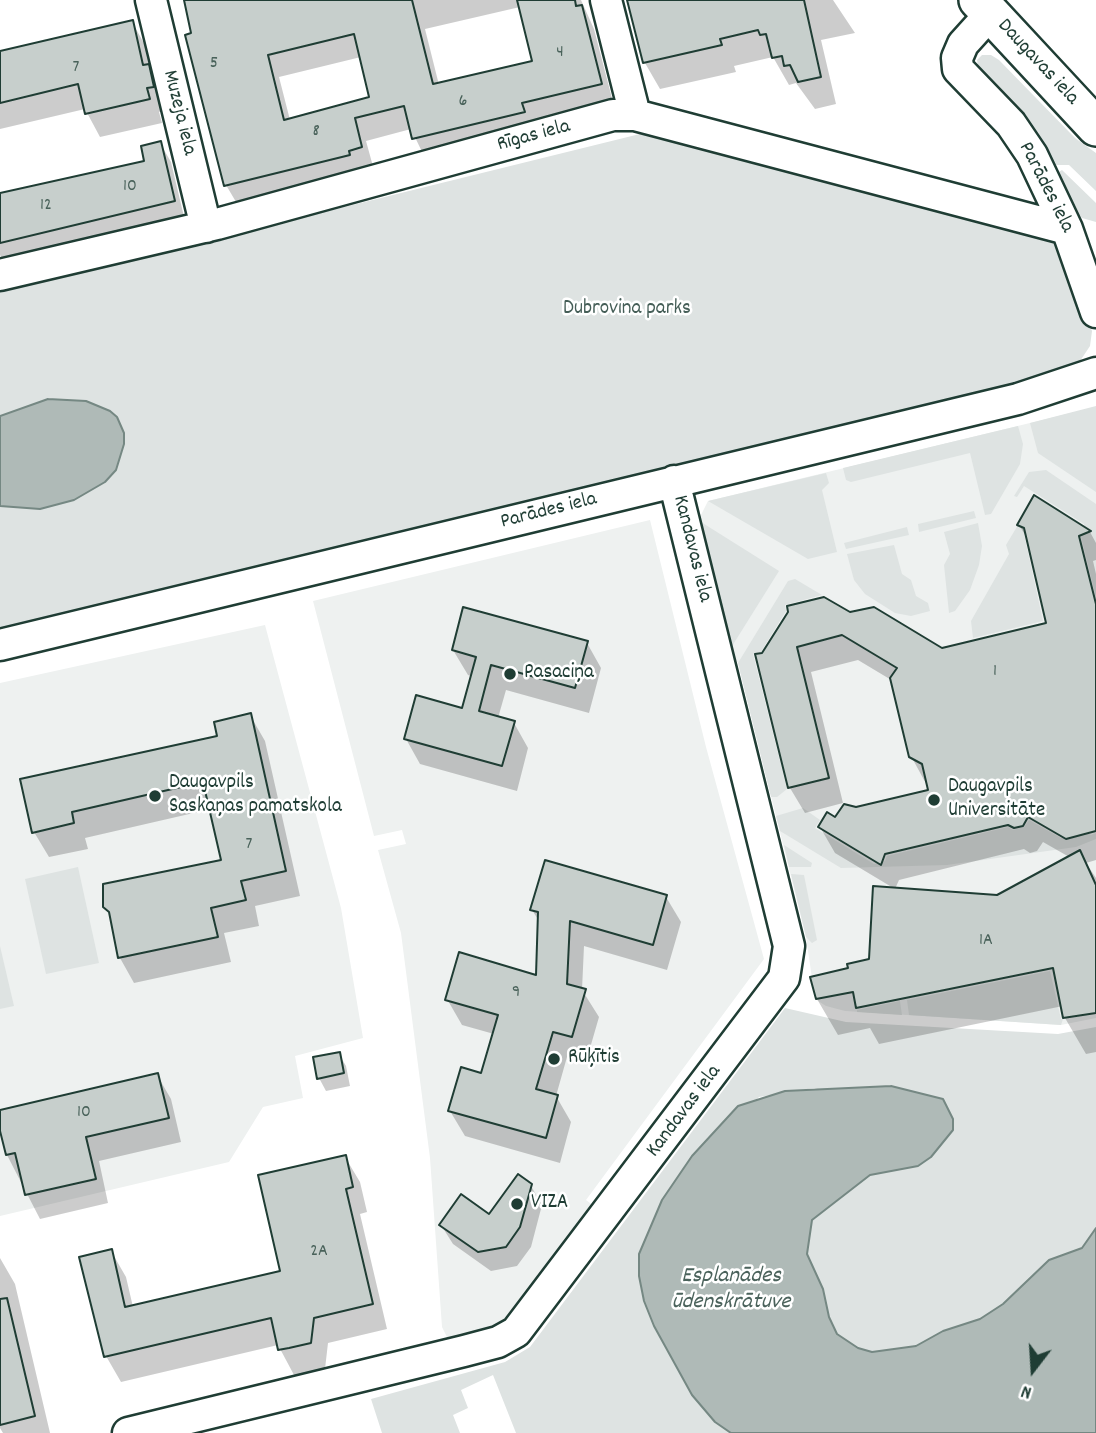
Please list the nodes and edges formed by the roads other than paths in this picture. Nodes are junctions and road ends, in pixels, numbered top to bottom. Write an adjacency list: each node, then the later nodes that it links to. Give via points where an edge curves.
1 (151, 0): 6 (street, Muzeja iela)
2 (606, 0): 4 (street)
3 (984, 7): 5 (main road, Daugavas iela); 7 (street, Parādes iela, via 957,58 958,69 1011,124 1032,155)
4 (635, 115): 6 (street, Rīgas iela, via 613,116); 7 (street, Rīgas iela)
5 (1096, 127)
6 (206, 227): 8 (street, Rīgas iela)
7 (1068, 229): 9 (street, Parādes iela)
8 (0, 275)
9 (1096, 312)
10 (1096, 373): 11 (street, Parādes iela, via 1018,399)
11 (674, 481): 12 (street, Parādes iela); 13 (street, Kandavas iela, via 789,946 784,978 525,1323 498,1342)
12 (0, 645)
13 (128, 1433)

